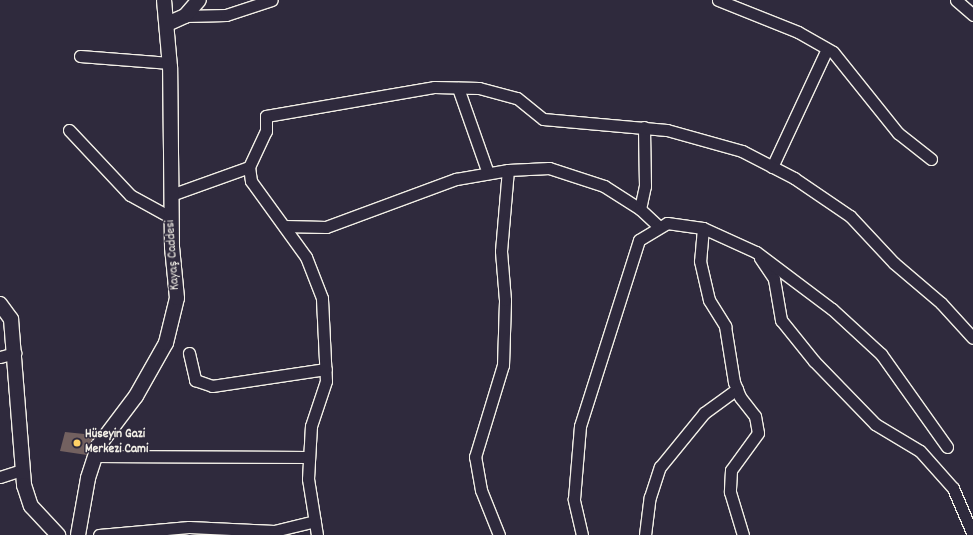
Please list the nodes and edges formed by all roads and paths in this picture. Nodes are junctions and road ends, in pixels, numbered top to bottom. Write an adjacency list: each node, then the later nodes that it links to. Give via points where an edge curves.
1 (164, 0): 8 (street, Kayaş Caddesi)
2 (199, 0): 7 (street)
3 (272, 0): 7 (street, via 226,15)
4 (718, 0): 9 (street, via 798,32)
5 (956, 0): 6 (street)
6 (973, 15)
7 (185, 16): 8 (street)
8 (167, 24): 11 (street, Kayaş Caddesi)
9 (827, 49): 15 (street, via 898,133); 17 (street)
10 (80, 56): 11 (street)
11 (170, 62): 20 (street, Kayaş Caddesi)
12 (458, 88): 13 (street, via 479,88 517,98 543,119); 16 (street, via 397,92 266,116 266,131); 19 (street)
13 (644, 127): 17 (street, via 742,151); 21 (street, via 645,186)
14 (69, 130): 22 (street, via 130,195)
15 (931, 159)
16 (248, 167): 20 (street); 23 (street, via 251,181)
17 (772, 167): 28 (street, via 850,216 894,263 941,303)
18 (508, 170): 19 (street); 21 (street, via 549,168 604,186); 44 (street, via 501,251 505,300 503,365 475,457 481,490)
19 (488, 173): 23 (street, via 456,179 326,227)
20 (171, 195): 22 (street, Kayaş Caddesi)
21 (640, 209): 24 (street)
22 (172, 218): 35 (street, Kayaş Caddesi, via 177,298 166,343 136,396 99,445)
23 (284, 226): 32 (street, via 306,258 322,298)
24 (660, 227): 25 (street, via 667,223); 45 (street, via 639,240 580,426 574,499)
25 (703, 228): 26 (street); 33 (street, via 700,261 709,300 725,326)
26 (756, 252): 34 (street, via 832,309 881,354); 48 (street, via 774,279 781,320 814,361 875,424 920,451 949,482)
27 (0, 304): 30 (street, via 11,319)
28 (973, 338)
29 (189, 353): 32 (street, via 195,380 212,386)
30 (15, 354): 31 (street); 37 (street)
31 (0, 357)
32 (326, 369): 36 (street, via 326,381 311,426)
33 (737, 389): 46 (street, via 704,413 660,467 650,497); 47 (street, via 755,416 758,433 731,470 730,492)
34 (947, 447)
35 (95, 456): 36 (street); 41 (street, Kayaş Caddesi)
36 (309, 457): 39 (street, via 308,479)
37 (22, 470): 38 (street); 40 (street, via 30,506)
38 (0, 477)
39 (315, 521): 42 (street, via 274,531 189,527); 43 (street)
40 (58, 535)
41 (78, 535)
42 (99, 535)
43 (317, 535)
44 (499, 535)
45 (582, 535)
46 (645, 535)
47 (743, 535)
48 (973, 535)

